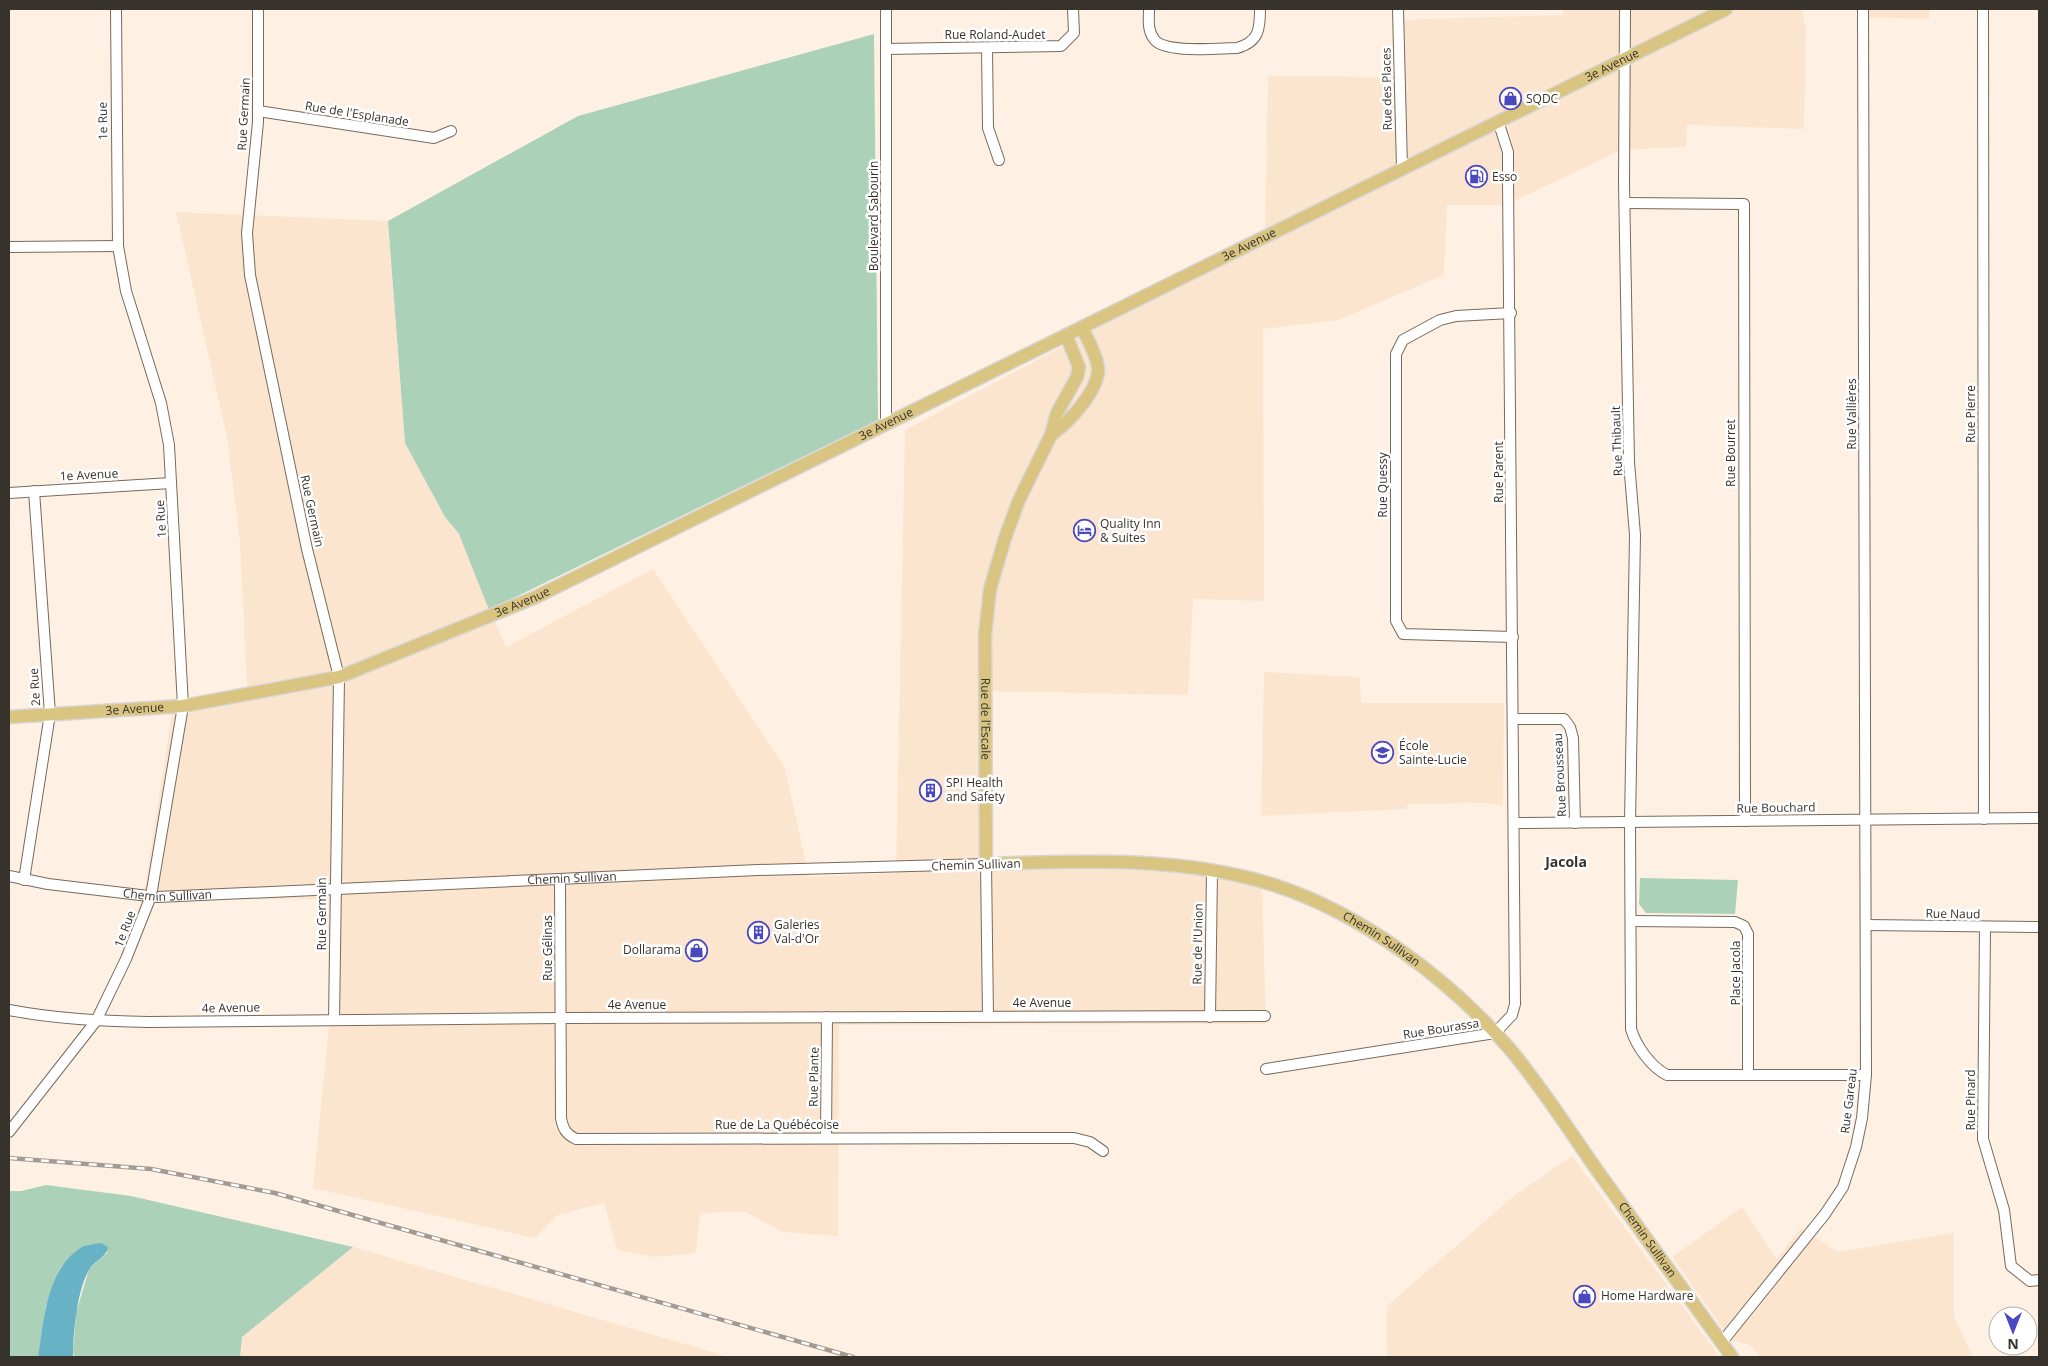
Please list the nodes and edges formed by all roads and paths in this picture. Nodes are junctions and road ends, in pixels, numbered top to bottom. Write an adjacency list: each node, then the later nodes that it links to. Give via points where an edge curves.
1 (116, 9): 21 (street, 1e Rue)
2 (258, 9): 15 (street, Rue Germain)
3 (886, 9): 13 (street, Boulevard Sabourin)
4 (1073, 9): 12 (street, Rue Roland-Audet, via 1074,33 1061,46)
5 (1149, 9): 6 (street, via 1153,38 1162,45 1175,48 1237,48 1246,45 1260,28)
6 (1260, 9)
7 (1398, 9): 19 (street, Rue des Places)
8 (1625, 9): 14 (street, Rue Thibault)
9 (1726, 9): 14 (main road, 3e Avenue)
10 (1863, 9): 38 (street, Rue Vallières)
11 (1983, 9): 39 (street, Rue Pierre)
12 (987, 48): 13 (street, Rue Roland-Audet); 18 (street, via 988,128)
13 (886, 49): 26 (street, Boulevard Sabourin)
14 (1625, 58): 16 (main road, 3e Avenue); 20 (street, Rue Thibault)
15 (258, 111): 17 (street, Rue de l'Esplanade, via 434,138); 32 (street, Rue Germain, via 247,233 250,275 307,549)
16 (1498, 121): 19 (main road, 3e Avenue); 23 (street, Rue Parent, via 1508,152)
17 (451, 131)
18 (998, 160)
19 (1402, 168): 24 (main road, 3e Avenue)
20 (1625, 204): 40 (street, Rue Bourret, via 1744,204); 43 (street, Rue Thibault, via 1629,462 1635,534)
21 (118, 246): 22 (street); 28 (street, 1e Rue, via 126,290 162,403)
22 (9, 248)
23 (1511, 314): 31 (street, Rue Parent); 31 (street, Rue Quessy, via 1456,316 1440,320 1403,340 1398,347 1396,621 1403,634)
24 (1082, 328): 25 (main road, 3e Avenue); 27 (main road, Rue de l'Escale, via 1096,357 1096,381 1069,422)
25 (1066, 335): 26 (main road, 3e Avenue); 27 (main road, Rue de l'Escale, via 1079,367 1074,384 1056,413)
26 (886, 424): 32 (main road, 3e Avenue, via 536,597)
27 (1052, 435): 44 (main road, Rue de l'Escale, via 1019,500 990,589 986,635)
28 (171, 483): 29 (street, 1e Avenue); 33 (street, 1e Rue)
29 (34, 491): 30 (street, 1e Avenue); 34 (street, 2e Rue)
30 (9, 493)
31 (1512, 637): 36 (street, Rue Parent)
32 (339, 677): 33 (main road, 3e Avenue); 49 (street, Rue Germain)
33 (183, 706): 34 (main road, 3e Avenue); 50 (street, 1e Rue)
34 (50, 714): 35 (main road, 3e Avenue); 48 (street, 2e Rue)
35 (9, 717)
36 (1513, 719): 41 (street, Rue Parent); 42 (street, Rue Brousseau, via 1564,719 1570,726)
37 (2039, 818): 39 (street, Rue Bouchard)
38 (1865, 819): 39 (street, Rue Bouchard); 40 (street, Rue Bouchard); 52 (street, Rue Gareau)
39 (1984, 819)
40 (1745, 821): 43 (street, Rue Bouchard)
41 (1514, 823): 42 (street, Rue Bouchard); 63 (street, Rue Bourassa, via 1515,1004 1512,1015)
42 (1575, 823): 43 (street, Rue Bouchard)
43 (1630, 823): 51 (street)
44 (986, 864): 45 (main road, Chemin Sullivan, via 1130,862); 47 (street, Chemin Sullivan); 56 (street, Rue de l'Escale)
45 (1212, 871): 59 (street, Rue de l'Union); 63 (main road, Chemin Sullivan, via 1274,885 1343,914 1389,942 1466,1004)
46 (9, 876): 48 (street, Chemin Sullivan)
47 (560, 879): 49 (street, Chemin Sullivan); 60 (street, Rue Gélinas)
48 (24, 880): 50 (street, Chemin Sullivan)
49 (334, 888): 50 (street, Chemin Sullivan); 61 (street, Rue Germain)
50 (151, 896): 62 (street, 1e Rue)
51 (1632, 921): 65 (street, via 1631,1029 1634,1040 1658,1071 1667,1075); 65 (street, Place Jacola, via 1735,922 1744,926 1748,934)
52 (1866, 926): 53 (street, Rue Naud); 66 (street, Rue Gareau)
53 (1985, 927): 54 (street, Rue Naud); 70 (street, Rue Pinard, via 1983,1139 2004,1210 2011,1266 2030,1281)
54 (2039, 927)
55 (9, 1010): 62 (street, 4e Avenue)
56 (988, 1016): 58 (street, 4e Avenue); 59 (street, 4e Avenue)
57 (1265, 1016): 59 (street, 4e Avenue)
58 (827, 1017): 60 (street, 4e Avenue); 68 (street, Rue Plante)
59 (1210, 1017)
60 (561, 1018): 61 (street, 4e Avenue); 68 (street, Rue de La Québécoise, via 562,1127 576,1139)
61 (334, 1020): 62 (street, 4e Avenue)
62 (96, 1021): 67 (street, 1e Rue)
63 (1495, 1033): 64 (street, Rue Bourassa); 71 (main road, Chemin Sullivan)
64 (1266, 1069)
65 (1748, 1074): 66 (street)
66 (1866, 1075): 71 (street, Rue Gareau, via 1856,1148 1842,1187 1825,1214)
67 (9, 1132)
68 (826, 1138): 69 (street, Rue de La Québécoise, via 1074,1138 1090,1142)
69 (1103, 1152)
70 (2039, 1280)
71 (1722, 1342): 72 (main road, Chemin Sullivan)
72 (1732, 1357)

